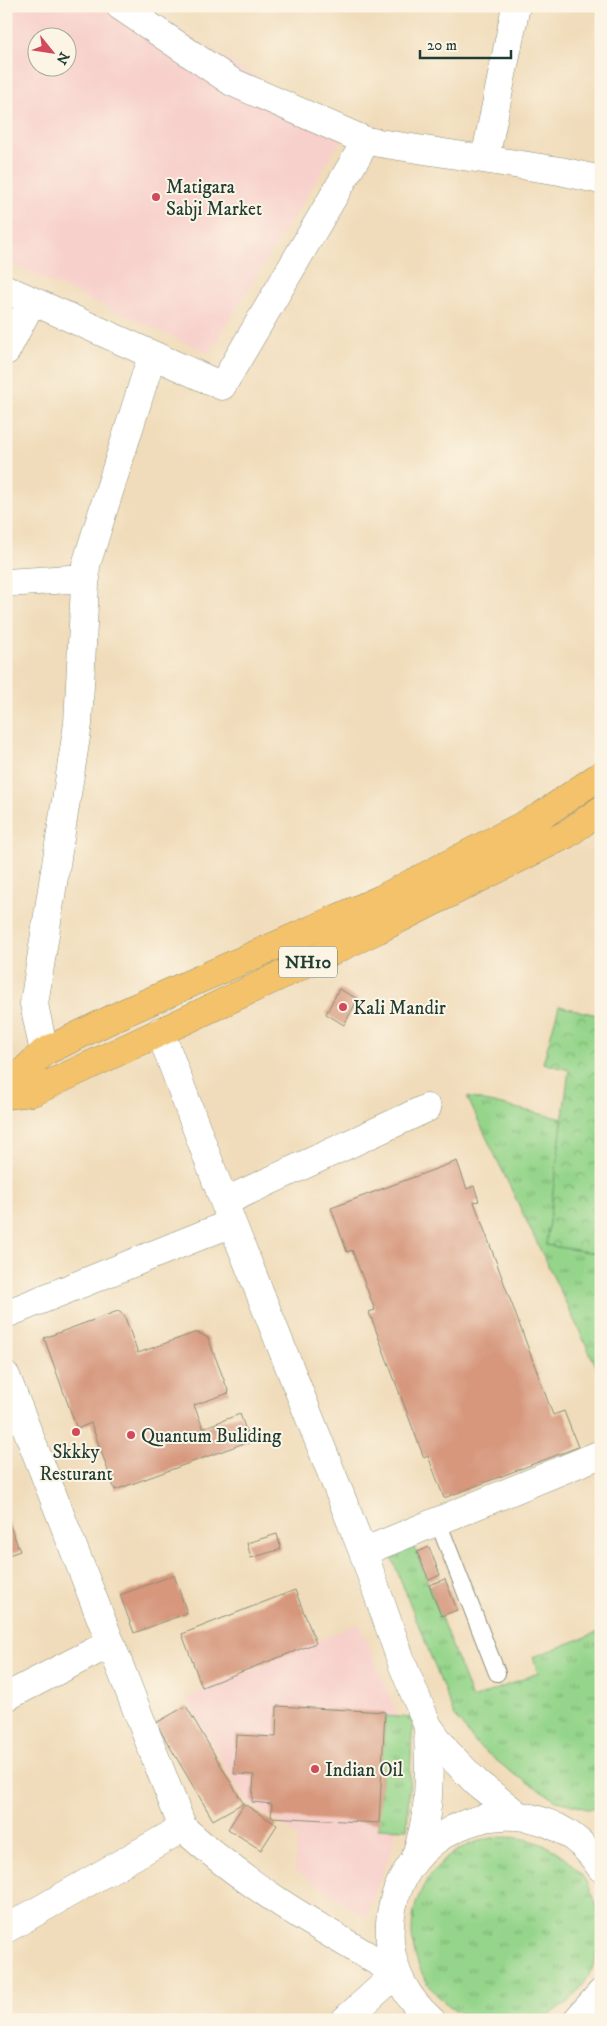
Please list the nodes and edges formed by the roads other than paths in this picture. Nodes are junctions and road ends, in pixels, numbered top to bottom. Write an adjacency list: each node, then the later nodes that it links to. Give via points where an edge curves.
1 (120, 6): 3 (street, via 232,82)
2 (516, 6): 4 (street)
3 (366, 141): 4 (street); 9 (street, via 222,386)
4 (485, 159): 5 (street)
5 (601, 180)
6 (6, 290): 7 (street)
7 (32, 301): 8 (street); 9 (street)
8 (6, 351)
9 (152, 354): 10 (street, via 86,565)
10 (86, 578): 11 (street); 15 (street, via 78,724 34,1004)
11 (6, 583)
12 (601, 775): 15 (highway, via 541,816 381,898)
13 (601, 810): 14 (highway, NH10, via 566,834 377,930)
14 (160, 1031): 17 (highway, NH10, via 33,1092); 19 (street)
15 (44, 1052): 16 (highway)
16 (6, 1088)
17 (6, 1095)
18 (427, 1108): 19 (street)
19 (228, 1212): 20 (street); 24 (street)
20 (6, 1314)
21 (6, 1376): 25 (street)
22 (601, 1454): 23 (street)
23 (438, 1522): 24 (street); 26 (lane)
24 (363, 1552): 28 (street)
25 (111, 1643): 27 (street); 30 (street)
26 (497, 1673)
27 (6, 1697)
28 (428, 1726): 29 (street, via 446,1752 477,1783); 31 (street, via 428,1808)
29 (519, 1816): 31 (street, via 489,1816 460,1824 434,1839); 32 (street, via 540,1820 560,1829)
30 (182, 1828): 33 (street); 34 (street, via 215,1858 285,1907)
31 (414, 1860): 34 (street, via 392,1903 389,1927)
32 (599, 1860)
33 (6, 1929)
34 (397, 1973): 35 (street); 36 (street, via 407,1993)
35 (345, 2020)
36 (431, 2020)

